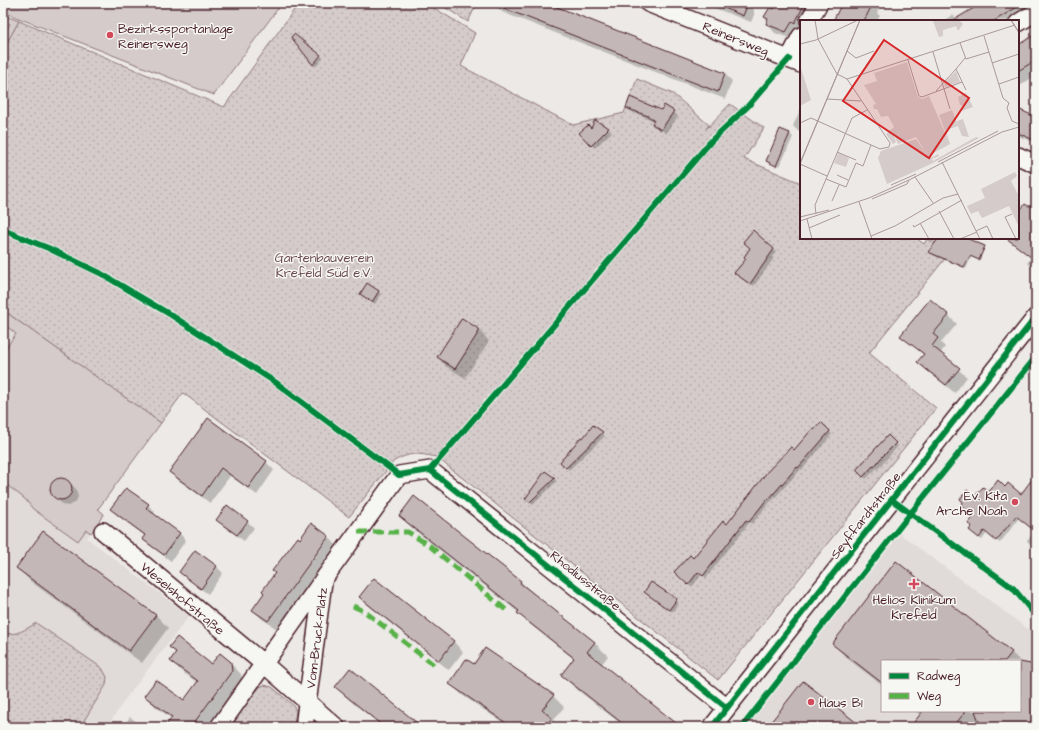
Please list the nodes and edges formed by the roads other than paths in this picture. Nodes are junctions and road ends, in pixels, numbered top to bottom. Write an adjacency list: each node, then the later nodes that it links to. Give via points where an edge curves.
1 (648, 3): 7 (street, Reinersweg)
2 (819, 3): 4 (street)
3 (1036, 12): 5 (street)
4 (810, 20)
5 (1019, 22)
6 (800, 40): 7 (street)
7 (795, 61)
8 (1019, 156): 9 (street)
9 (1036, 164)
10 (1036, 317): 15 (street, Seyffardtstraße)
11 (103, 531): 13 (street, Weselshofstraße)
12 (323, 580): 13 (street, Vom-Bruck-Platz); 14 (street, Vom-Bruck-Platz); 15 (street, Rhodiusstraße, via 399,475 430,470)
13 (264, 664): 14 (street, Vom-Bruck-Platz); 16 (street, Vom-Bruck-Platz)
14 (307, 703): 17 (street, Vom-Bruck-Platz); 18 (street)
15 (727, 708): 19 (street, Seyffardtstraße)
16 (219, 727)
17 (304, 727)
18 (336, 727)
19 (712, 727)

